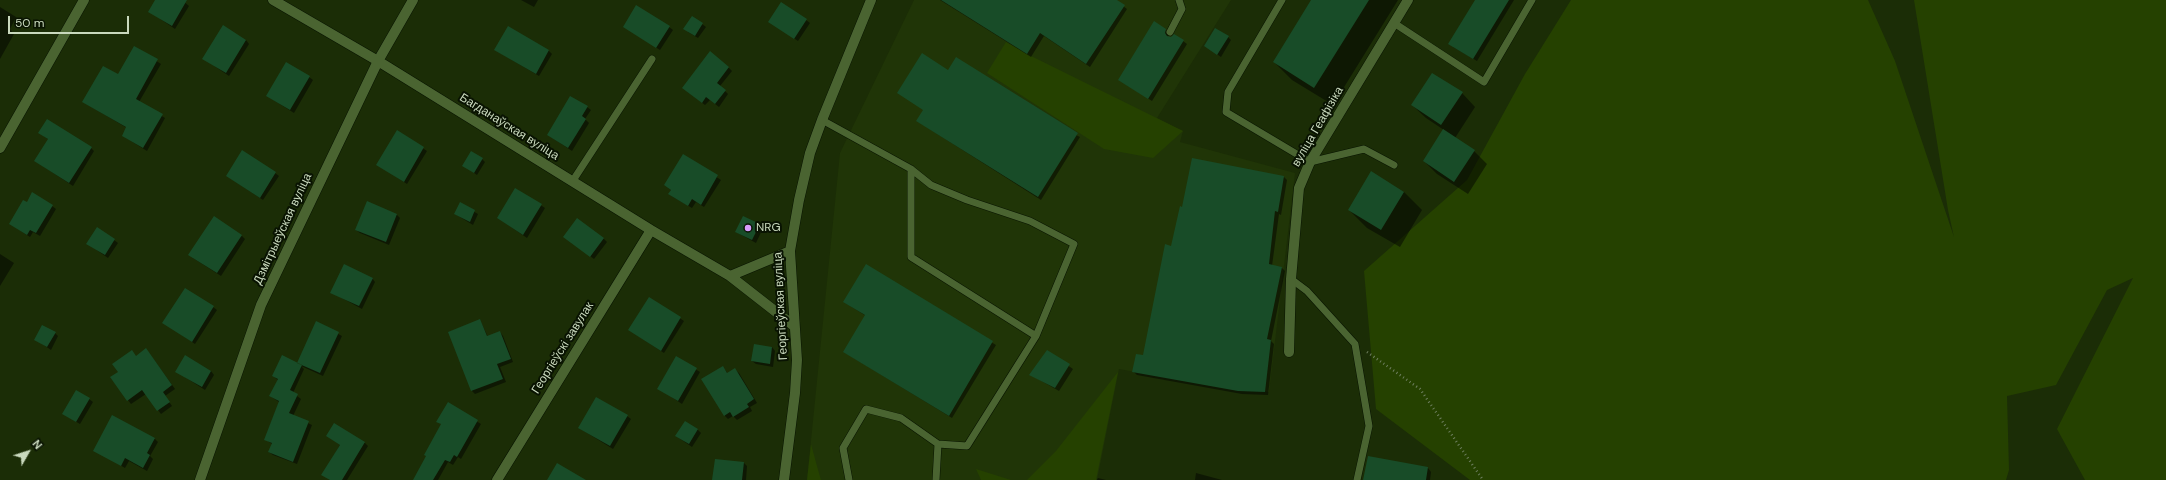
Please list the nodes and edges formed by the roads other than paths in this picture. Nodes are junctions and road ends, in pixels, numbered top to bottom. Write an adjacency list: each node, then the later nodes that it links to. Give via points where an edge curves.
1 (84, 0): 14 (street)
2 (273, 0): 12 (street, Багданаўская вуліца)
3 (413, 0): 12 (street, Дзмітрыеўская вуліца)
4 (871, 0): 13 (street, Георгіеўская вуліца)
5 (1179, 0): 10 (lane, via 1182,9)
6 (1282, 0): 15 (lane, via 1228,92 1226,112)
7 (1408, 0): 9 (street, вуліца Геафізіка)
8 (1532, 0): 9 (lane, via 1484,82)
9 (1394, 23): 15 (street, вуліца Геафізіка)
10 (1170, 32)
11 (652, 58): 18 (lane)
12 (378, 61): 18 (street, Багданаўская вуліца); 27 (street, Дзмітрыеўская вуліца, via 261,305)
13 (822, 120): 17 (lane); 20 (street, Георгіеўская вуліца, via 800,193)
14 (0, 148)
15 (1310, 162): 16 (lane, via 1364,149); 22 (street, вуліца Геафізіка, via 1299,188)
16 (1394, 165)
17 (911, 169): 24 (lane, via 910,257); 24 (lane, via 931,185 1030,221 1074,244)
18 (572, 182): 19 (street, Багданаўская вуліца)
19 (651, 230): 21 (street, Багданаўская вуліца); 28 (street, Георгіеўскі завулак)
20 (790, 251): 21 (street); 23 (street, Георгіеўская вуліца)
21 (730, 276): 23 (street, Багданаўская вуліца)
22 (1291, 279): 25 (street, вуліца Геафізіка); 32 (lane, via 1307,291 1356,344 1369,426)
23 (794, 326): 29 (street, Георгіеўская вуліца, via 796,393)
24 (1036, 336): 26 (lane, via 967,446)
25 (1289, 352)
26 (938, 444): 30 (lane, via 901,418 866,409 843,448); 31 (lane)
27 (200, 480)
28 (497, 480)
29 (784, 480)
30 (849, 480)
31 (936, 480)
32 (1357, 480)

